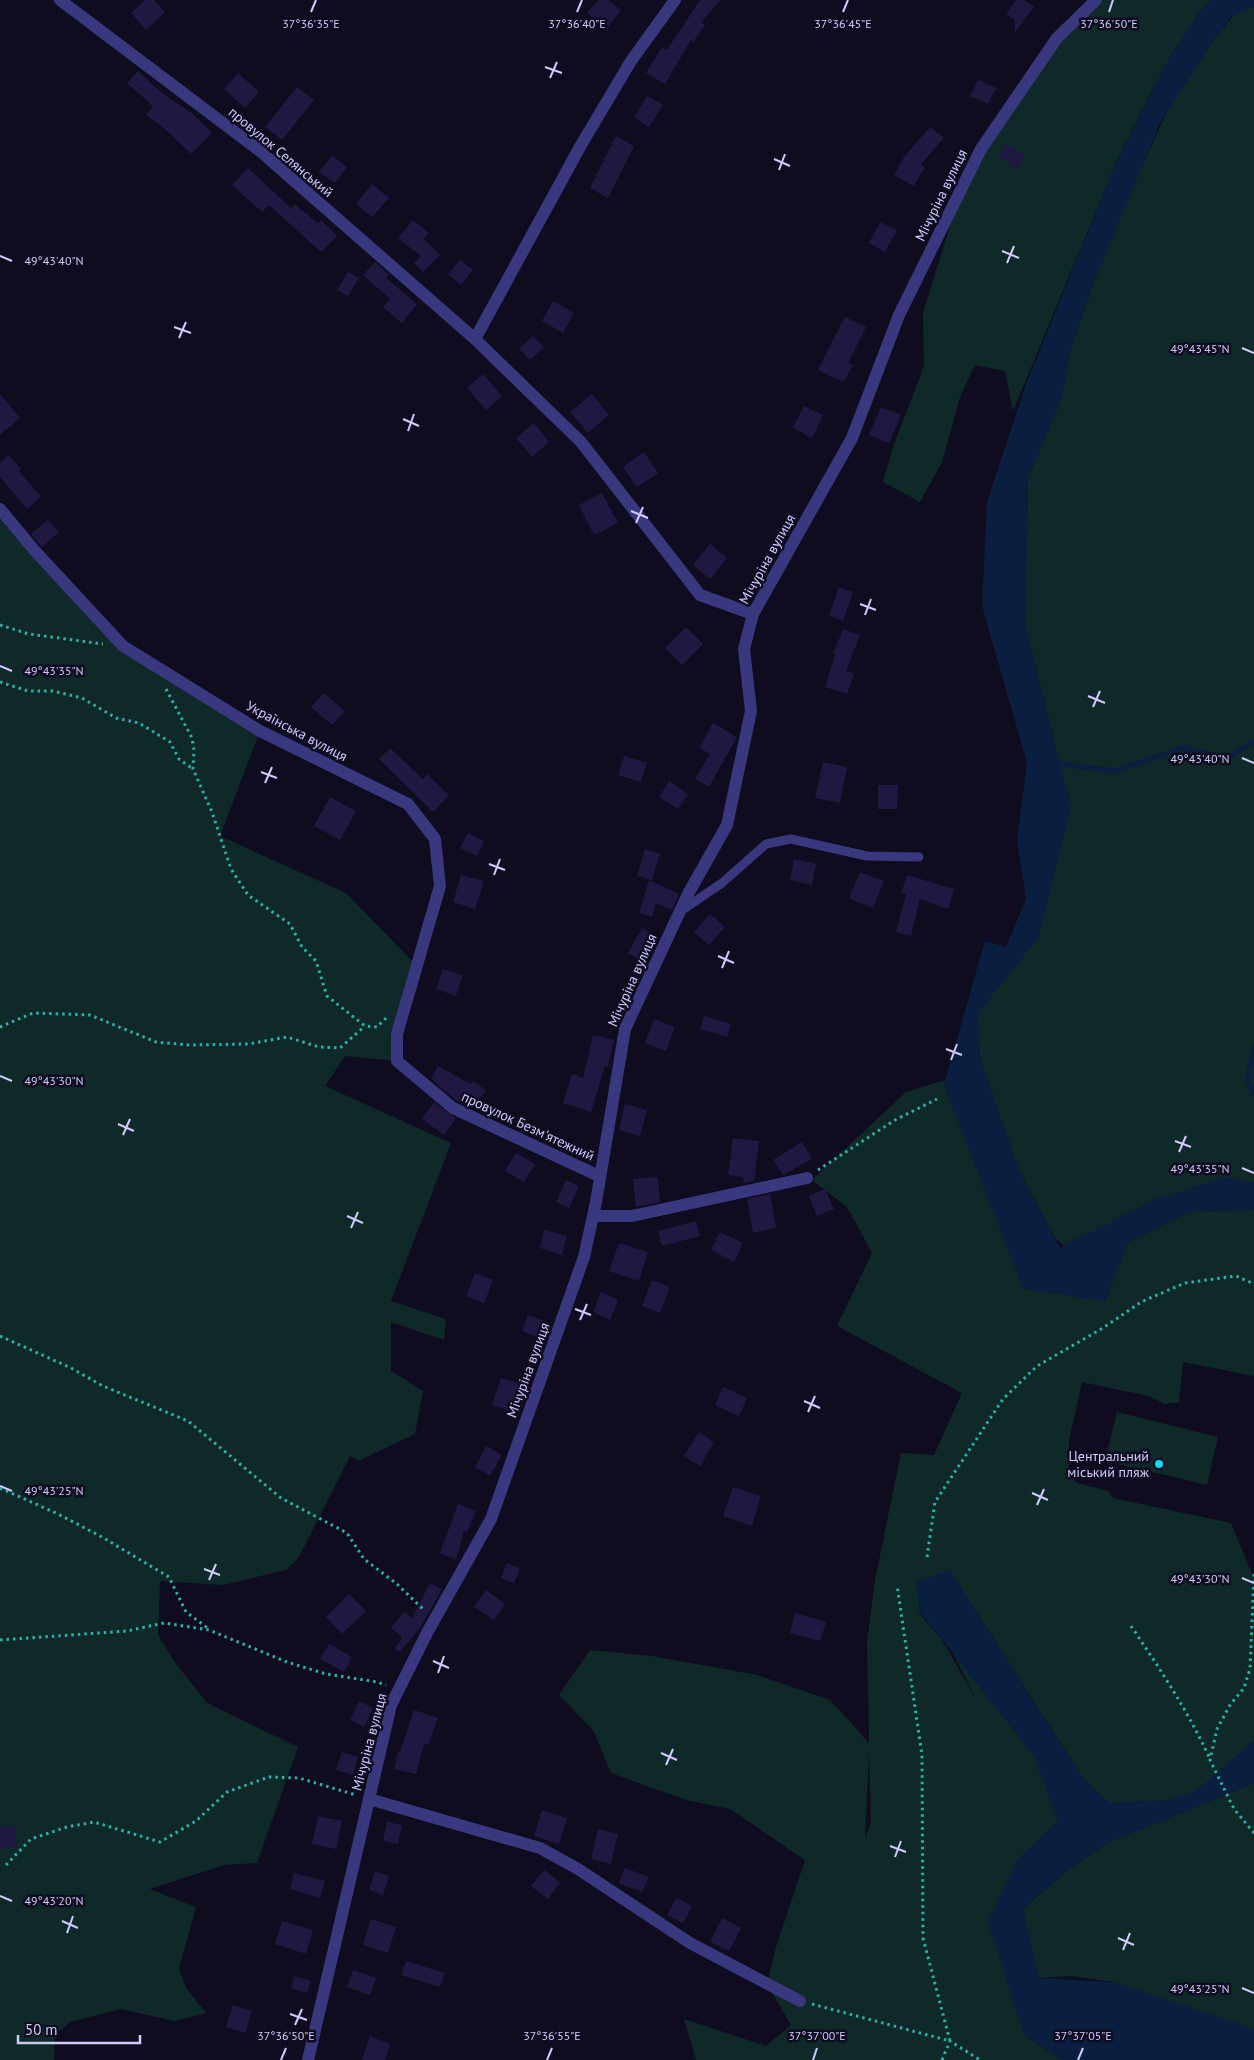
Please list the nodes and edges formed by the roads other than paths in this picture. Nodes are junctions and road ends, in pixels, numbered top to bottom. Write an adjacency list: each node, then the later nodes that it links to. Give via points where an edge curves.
1 (60, 0): 4 (street, провулок Селянський, via 260,151)
2 (675, 0): 4 (street, via 631,61 581,145)
3 (1096, 0): 6 (street, Мічуріна вулиця, via 1057,38 981,149 899,315 852,438)
4 (475, 339): 6 (street, провулок Селянський, via 581,442 700,595)
5 (0, 509): 9 (street, Українська вулиця, via 123,646 260,731 408,804 435,839 440,886)
6 (753, 614): 8 (street, Мічуріна вулиця, via 744,649 751,710 727,825)
7 (919, 857): 8 (lane, via 867,856 791,839 766,844 722,883)
8 (679, 912): 10 (street, Мічуріна вулиця, via 625,1030)
9 (397, 1034): 10 (street, провулок Безм'ятежний, via 397,1061 453,1108)
10 (599, 1176): 12 (street, Мічуріна вулиця)
11 (807, 1178): 12 (street, via 632,1216)
12 (593, 1216): 13 (street, Мічуріна вулиця, via 584,1257 491,1519 391,1705)
13 (369, 1799): 14 (street, via 540,1848 578,1869 690,1943); 15 (street, Мічуріна вулиця)
14 (800, 2001)
15 (308, 2060)

